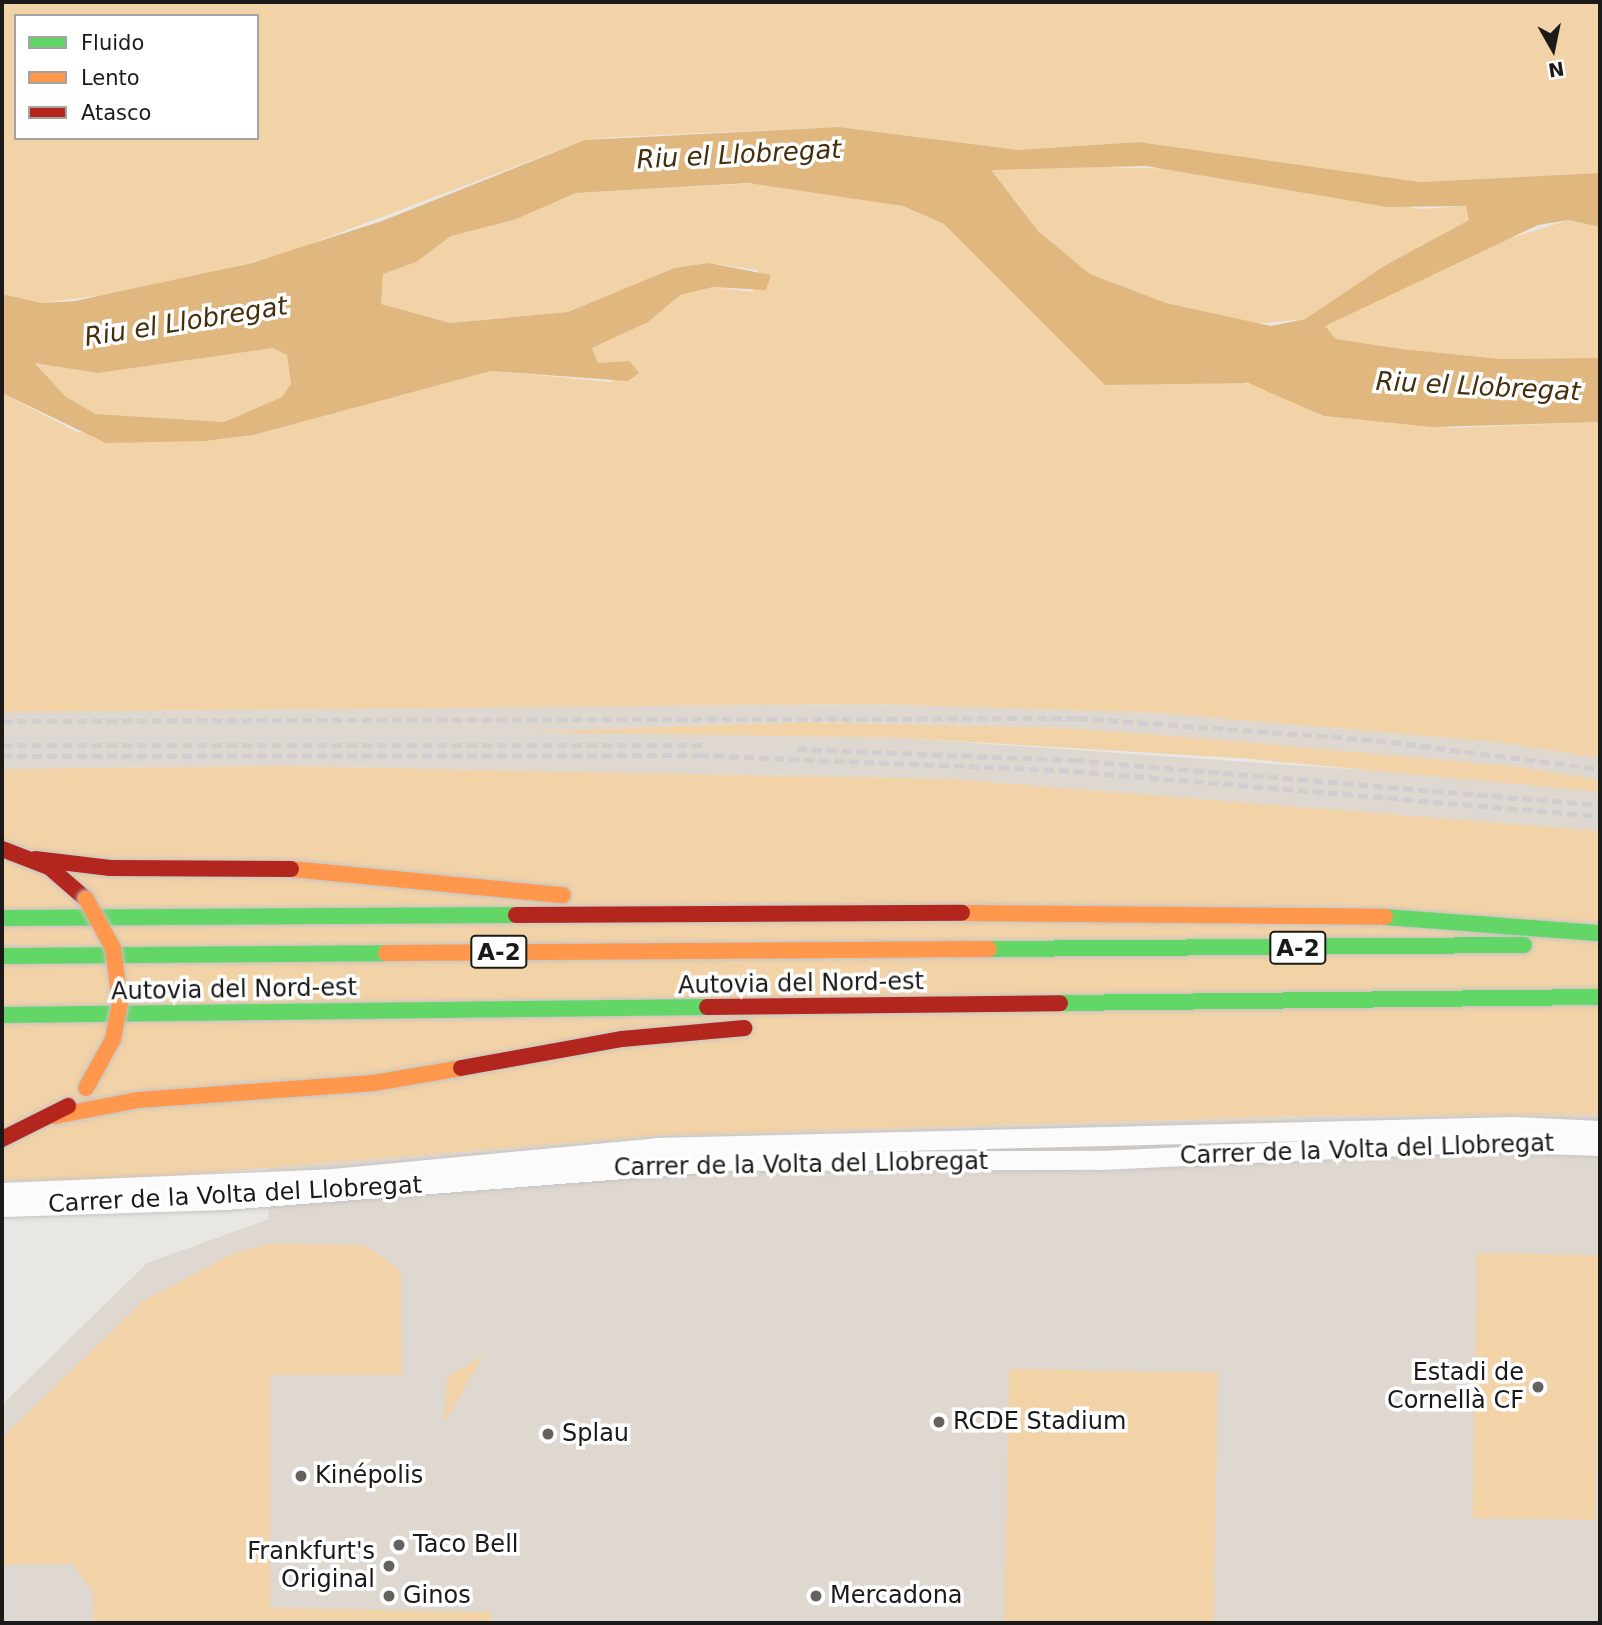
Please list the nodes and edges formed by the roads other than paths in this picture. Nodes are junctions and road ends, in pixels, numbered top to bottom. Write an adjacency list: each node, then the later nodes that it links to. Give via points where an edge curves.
1 (2, 849): 2 (main road)
2 (35, 859): 3 (main road, via 110,868 351,873); 11 (main road, bridge, via 86,899 113,948 120,1003 113,1039 86,1088)
3 (737, 914): 4 (main road); 5 (main road, via 1313,911)
4 (2, 918)
5 (1600, 933)
6 (1600, 944): 7 (main road, Autovia del Nord-est / A-2)
7 (2, 956)
8 (1600, 997): 9 (main road, Autovia del Nord-est / A-2)
9 (1143, 1003): 10 (main road, Autovia del Nord-est / A-2); 11 (main road, via 622,1039 374,1083 138,1100)
10 (2, 1015)
11 (55, 1116): 13 (main road)
12 (1600, 1130): 15 (street, Carrer de la Volta del Llobregat, via 1484,1126 656,1147 331,1178)
13 (2, 1139)
14 (1600, 1146): 16 (street, Carrer de la Volta del Llobregat, via 1485,1142 1062,1161 726,1161 239,1199)
15 (2, 1192)
16 (2, 1207)

